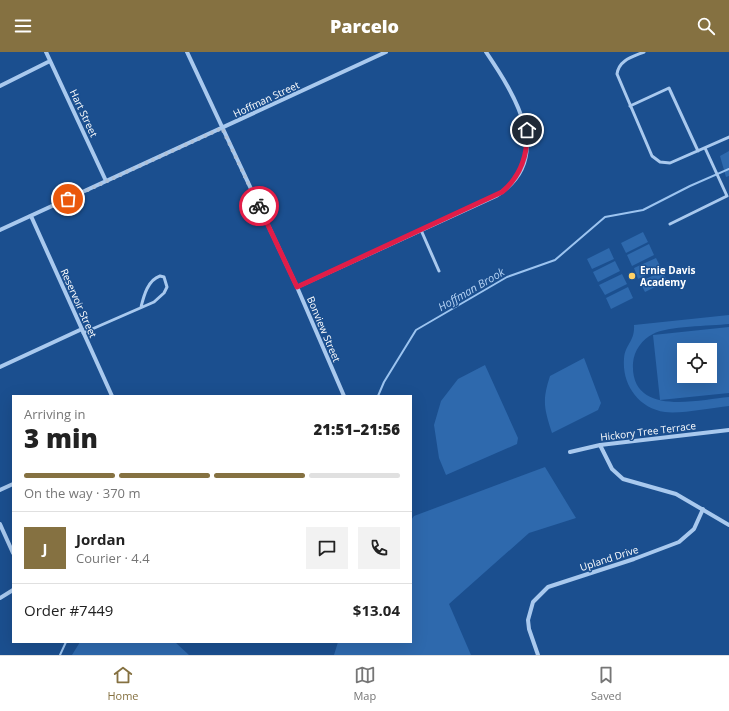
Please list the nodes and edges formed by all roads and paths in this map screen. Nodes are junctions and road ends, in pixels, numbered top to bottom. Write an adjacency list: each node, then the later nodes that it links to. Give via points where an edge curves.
1 (46, 52): 6 (street, Hart Street)
2 (187, 52): 9 (street, Bonview Street)
3 (386, 52): 9 (street, Hoffman Street)
4 (486, 52): 17 (street, via 506,81 522,115 528,143 524,159 518,175 502,192)
5 (644, 52): 8 (lane, via 624,61 618,68 618,80)
6 (50, 61): 7 (street); 13 (street, Hart Street)
7 (0, 86)
8 (630, 106): 12 (lane, via 656,160 670,163); 12 (lane, via 669,88)
9 (222, 128): 13 (street, Hoffman Street); 19 (street, Bonview Street)
10 (729, 137): 11 (lane)
11 (705, 148): 12 (lane); 15 (lane, via 727,196)
12 (698, 151)
13 (106, 181): 14 (street, Hoffman Street)
14 (31, 216): 16 (street, Hoffman Street); 21 (street, Reservoir Street)
15 (670, 224)
16 (0, 230)
17 (421, 230): 18 (lane); 19 (street)
18 (439, 271)
19 (297, 287): 24 (street, Bonview Street)
20 (141, 306): 20 (lane, via 164,294 167,287 164,277 160,276 152,281); 21 (lane)
21 (83, 331): 22 (street); 23 (street, Reservoir Street)
22 (0, 367)
23 (112, 395)
24 (344, 395)
25 (729, 430): 26 (street, Hickory Tree Terrace)
26 (600, 445): 27 (street, Hickory Tree Terrace); 30 (street, via 612,469 623,479 676,494)
27 (570, 452)
28 (12, 484): 29 (street)
29 (0, 490)
30 (703, 509): 32 (street); 36 (street, Upland Drive, via 694,529 679,542 548,587 539,594 533,602 528,620)
31 (0, 524): 33 (street)
32 (729, 525)
33 (12, 551)
34 (12, 591): 35 (street)
35 (0, 598)
36 (538, 655)

